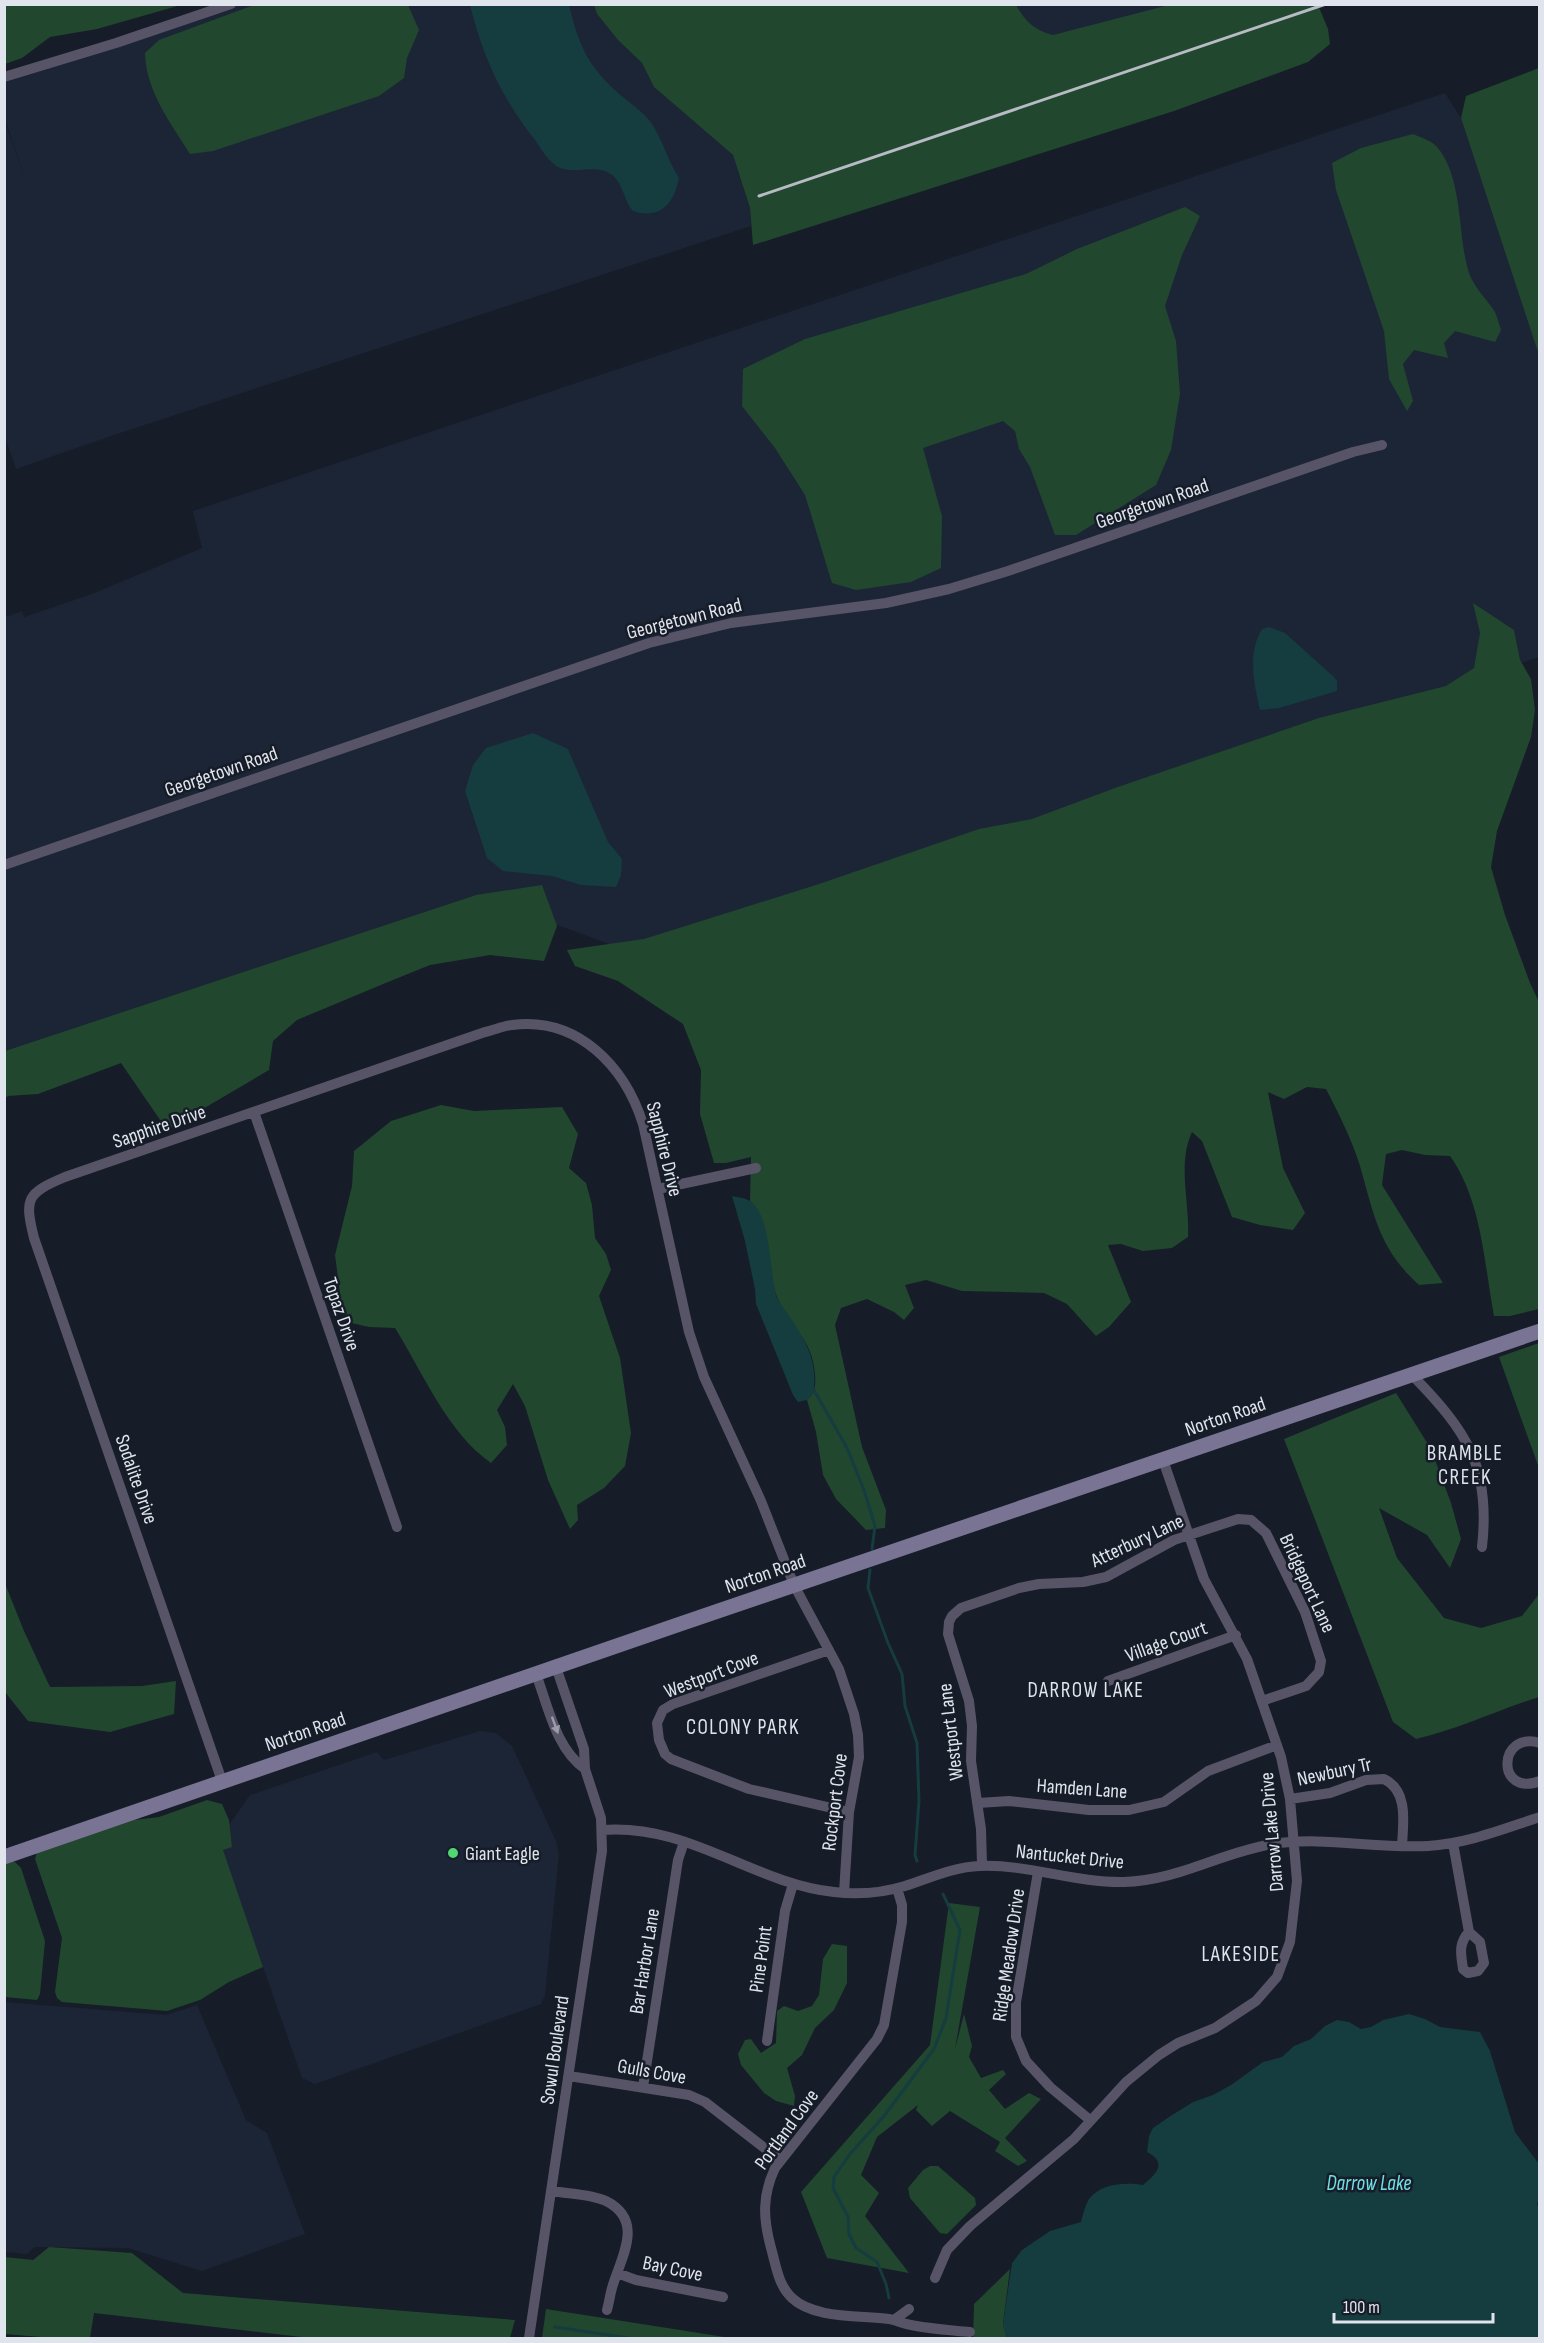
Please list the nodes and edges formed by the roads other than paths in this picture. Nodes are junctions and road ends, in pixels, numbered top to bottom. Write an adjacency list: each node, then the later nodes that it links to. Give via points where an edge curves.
1 (231, 4): 2 (street)
2 (4, 77)
3 (1382, 445): 4 (street, Georgetown Road, via 957,587 886,603 731,623 658,640)
4 (4, 865)
5 (254, 1112): 7 (street, Sapphire Drive); 8 (street, Sapphire Drive, via 485,1032 513,1025 541,1026 572,1035 615,1067 638,1108); 13 (street, Topaz Drive)
6 (756, 1168): 8 (street)
7 (39, 1189): 27 (street, Sodalite Drive, via 28,1211 34,1238)
8 (658, 1189): 16 (street, Sapphire Drive, via 689,1332 704,1377 761,1501)
9 (1539, 1331): 10 (street, Norton Road)
10 (1412, 1375): 11 (street, Norton Road); 15 (street, via 1460,1428 1473,1454 1484,1500)
11 (1162, 1460): 14 (street, Darrow Lake Drive); 16 (street, Norton Road)
12 (1251, 1520): 14 (street, Atterbury Lane, via 1238,1519); 23 (street, Bridgeport Lane, via 1262,1528 1271,1543 1305,1612 1321,1661 1311,1682)
13 (397, 1527)
14 (1188, 1535): 17 (street, Atterbury Lane, via 1106,1577 1019,1588); 18 (street, Darrow Lake Drive, via 1204,1579)
15 (1482, 1547)
16 (794, 1585): 19 (street, Rockport Cove); 20 (street, Norton Road)
17 (967, 1605): 30 (street, Westport Lane, via 952,1616 948,1628 969,1701 972,1772)
18 (1236, 1635): 22 (street, Village Court); 23 (street, Darrow Lake Drive)
19 (829, 1650): 31 (street, Rockport Cove, via 839,1669 858,1735 859,1757); 31 (street, Westport Cove, via 673,1704 660,1714 657,1729 665,1754 675,1762 749,1789)
20 (556, 1667): 21 (street, Norton Road); 26 (street, Sowul Boulevard, via 584,1749)
21 (536, 1674): 26 (street, Sowul Boulevard, one-way to 26, via 566,1750); 27 (street, Norton Road)
22 (1108, 1681)
23 (1262, 1701): 25 (street, Darrow Lake Drive)
24 (1539, 1743): 28 (street, via 1518,1745 1506,1762 1516,1781)
25 (1278, 1745): 29 (street, Darrow Lake Drive); 30 (street, Hamden Lane, via 1208,1770 1164,1802 1129,1810 1009,1801)
26 (585, 1769): 33 (street, Sowul Boulevard)
27 (222, 1781): 38 (street, Norton Road)
28 (1538, 1785)
29 (1290, 1799): 34 (street, Darrow Lake Drive); 37 (street, Newbury Tr, via 1384,1779 1397,1790 1402,1804)
30 (978, 1803): 39 (street, Westport Lane)
31 (849, 1812): 43 (street, Rockport Cove)
32 (1539, 1817): 36 (street, Nantucket Drive)
33 (602, 1830): 35 (street, Nantucket Drive, via 648,1831); 46 (street, Sowul Boulevard)
34 (1293, 1841): 37 (street, Nantucket Drive); 40 (street, Nantucket Drive, via 1249,1849 1189,1870 1144,1880 1101,1881); 48 (street, Darrow Lake Drive, via 1297,1881 1294,1925 1277,1977 1236,2016 1159,2055)
35 (684, 1842): 41 (street, Nantucket Drive); 47 (street, Bar Harbor Lane)
36 (1453, 1844): 37 (street, Nantucket Drive); 44 (street)
37 (1402, 1846)
38 (4, 1857)
39 (982, 1866): 40 (street, Nantucket Drive); 42 (street, Nantucket Drive, via 949,1871)
40 (1038, 1872): 48 (street, Ridge Meadow Drive, via 1016,2002 1016,2037 1026,2061)
41 (793, 1884): 43 (street, Nantucket Drive); 45 (street, Pine Point, via 785,1911)
42 (897, 1888): 43 (street, Nantucket Drive); 49 (street, Portland Cove, via 902,1922 884,2025)
43 (844, 1893)
44 (1468, 1932)
45 (767, 2041)
46 (569, 2076): 47 (street, Gulls Cove); 50 (street, Sowul Boulevard)
47 (643, 2087): 49 (street, Gulls Cove, via 705,2102)
48 (1090, 2120): 52 (street, Darrow Lake Drive, via 1074,2139 970,2226 947,2250)
49 (780, 2160): 56 (street, Portland Cove, via 768,2183 764,2218 779,2279 786,2292 812,2309)
50 (552, 2191): 51 (street, via 600,2199 622,2216 628,2243); 58 (street, Sowul Boulevard)
51 (617, 2273): 53 (street, Bay Cove); 55 (street)
52 (935, 2277)
53 (723, 2297)
54 (909, 2309): 56 (street)
55 (607, 2310)
56 (894, 2320): 57 (street, Portland Cove)
57 (970, 2332)
58 (529, 2338)

